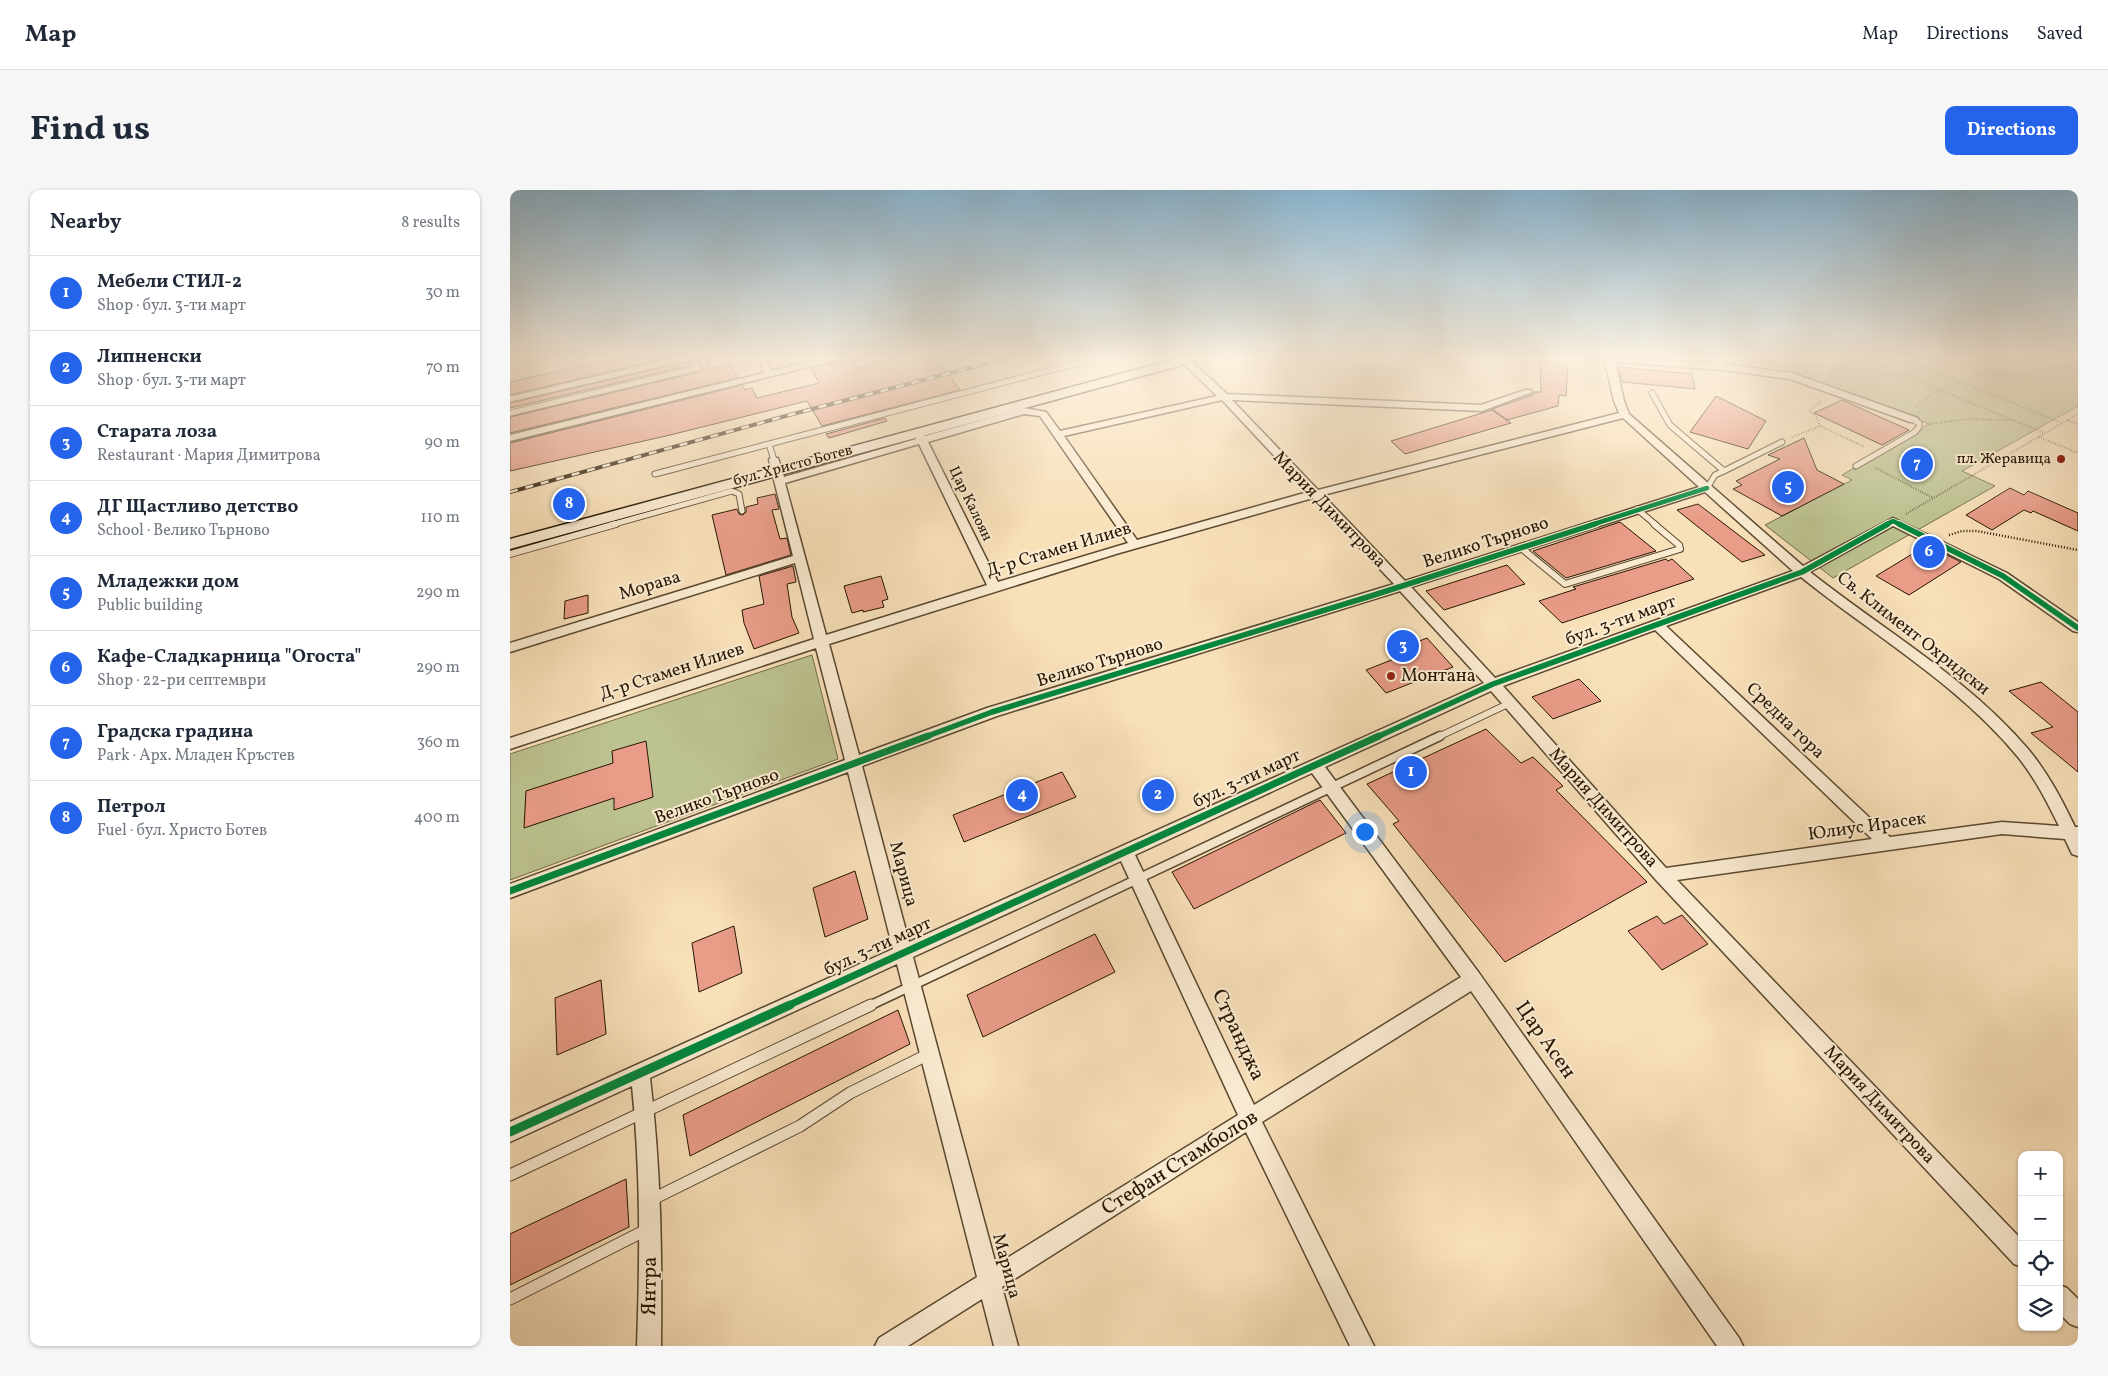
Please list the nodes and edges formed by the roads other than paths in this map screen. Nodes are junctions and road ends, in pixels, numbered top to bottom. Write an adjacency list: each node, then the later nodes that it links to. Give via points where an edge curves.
1 (615, 412): 16 (street)
2 (891, 412): 18 (lane)
3 (973, 412): 20 (main road, бул. Христо Ботев)
4 (1004, 412): 15 (main road, бул. Христо Ботев)
5 (1020, 412): 15 (street)
6 (1038, 412): 14 (street, via 1043,414)
7 (1158, 412): 14 (street)
8 (1238, 412): 24 (street, Мария Димитрова)
9 (1625, 412): 12 (street, Св. Климент Охридски)
10 (1662, 412): 21 (lane, via 1670,425)
11 (1887, 412): 13 (street)
12 (1626, 415): 23 (street, Св. Климент Охридски); 24 (street, Д-р Стамен Илиев)
13 (1917, 424): 19 (lane, via 1915,432)
14 (1057, 435): 29 (street)
15 (920, 436): 20 (main road, бул. Христо Ботев); 35 (street, Цар Калоян)
16 (510, 438)
17 (1782, 442): 21 (lane)
18 (768, 444): 20 (lane); 22 (lane)
19 (1856, 466)
20 (777, 471): 27 (main road, бул. Христо Ботев); 28 (main road, бул. Христо Ботев); 32 (street, Марица)
21 (1724, 471): 23 (lane, via 1715,475)
22 (655, 474)
23 (1707, 488): 25 (street, Велико Търново); 33 (street, Св. Климент Охридски)
24 (1314, 494): 29 (street, Д-р Стамен Илиев); 34 (street, Мария Димитрова)
25 (1637, 509): 30 (street, Велико Търново); 30 (lane, via 1680,549 1565,584)
26 (742, 510): 31 (lane, via 740,494 732,492)
27 (510, 532)
28 (510, 544)
29 (1136, 545): 35 (street, Д-р Стамен Илиев)
30 (1520, 547): 34 (street, Велико Търново)
31 (510, 554)
32 (800, 558): 38 (street, Марица); 39 (street, Морава)
33 (1802, 572): 36 (street, бул. 3-ти март); 37 (street, бул. 3-ти март, via 1893,521 2003,576); 46 (street, Св. Климент Охридски, via 1910,652 1988,717 2015,744 2046,785)
34 (1403, 586): 40 (street, Мария Димитрова); 43 (street, Велико Търново, via 992,712)
35 (995, 588): 38 (street, Д-р Стамен Илиев)
36 (1656, 624): 40 (street, бул. 3-ти март); 47 (street, Средна гора)
37 (2078, 628)
38 (821, 640): 42 (street, Д-р Стамен Илиев); 43 (street, Марица)
39 (510, 648)
40 (1493, 684): 41 (street, Мария Димитрова); 44 (street, бул. 3-ти март)
41 (1510, 703): 45 (lane); 50 (street, Мария Димитрова)
42 (510, 744)
43 (853, 763): 52 (street, Велико Търново); 53 (street, Марица)
44 (1315, 765): 45 (street, Цар Асен); 49 (street, бул. 3-ти март)
45 (1332, 787): 51 (lane); 54 (street, Цар Асен)
46 (2074, 834): 47 (street, Юлиус Ирасек, via 2002,828); 48 (street, Св. Климент Охридски)
47 (1887, 844): 50 (street, Юлиус Ирасек)
48 (2078, 849)
49 (1125, 851): 51 (street, Странджа); 53 (street, бул. 3-ти март)
50 (1662, 875): 64 (street, Мария Димитрова)
51 (1139, 878): 55 (lane); 59 (street, Странджа)
52 (510, 891)
53 (903, 953): 55 (street, Марица); 57 (street, бул. 3-ти март)
54 (1473, 978): 59 (street, Стефан Стамболов); 73 (street, Цар Асен)
55 (912, 985): 56 (street, Марица); 58 (lane)
56 (929, 1054): 62 (lane, via 850,1093 800,1126); 65 (street, Марица)
57 (640, 1072): 58 (street, Янтра); 60 (street, бул. 3-ти март)
58 (645, 1111): 61 (lane); 62 (street, Янтра)
59 (1250, 1119): 65 (street, Стефан Стамболов); 72 (street, Странджа)
60 (510, 1132)
61 (510, 1175)
62 (651, 1200): 63 (street, Янтра)
63 (652, 1226): 66 (lane); 69 (street, Янтра)
64 (2018, 1252)
65 (989, 1283): 70 (street, Стефан Стамболов); 71 (street, Марица)
66 (510, 1299)
67 (2063, 1300): 68 (street)
68 (2078, 1316)
69 (649, 1346)
70 (887, 1346)
71 (1006, 1346)
72 (1362, 1346)
73 (1731, 1346)

